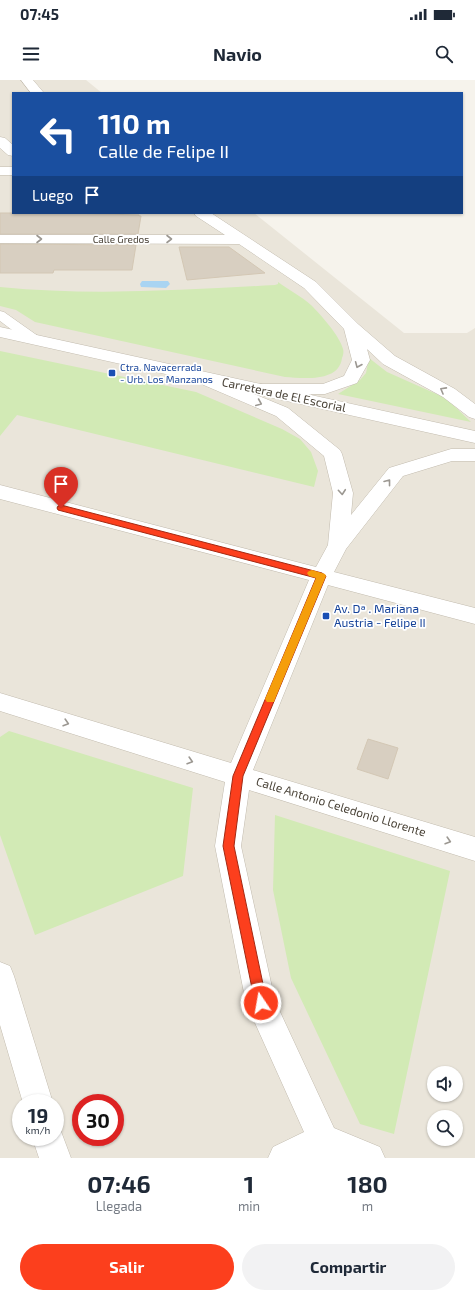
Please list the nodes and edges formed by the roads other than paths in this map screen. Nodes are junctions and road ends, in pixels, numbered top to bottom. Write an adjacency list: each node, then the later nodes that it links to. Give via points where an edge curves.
1 (27, 80): 2 (street)
2 (37, 92)
3 (0, 141): 4 (street)
4 (12, 151)
5 (0, 171): 6 (street)
6 (12, 171)
7 (202, 214): 9 (street)
8 (0, 239): 9 (street, Calle Gredos, one-way to 9)
9 (241, 240): 11 (street, via 310,285)
10 (0, 315): 13 (lane)
11 (352, 328): 15 (street, one-way to 15, via 361,360 351,379 325,389); 16 (street, one-way to 11, via 449,393 389,360)
12 (0, 332): 13 (street, Carretera de El Escorial)
13 (33, 339): 14 (street, Carretera de El Escorial)
14 (198, 376): 15 (street, Carretera de El Escorial); 20 (street, one-way to 20, via 282,412 333,454 343,493)
15 (260, 389): 17 (street, Carretera de El Escorial)
16 (475, 413)
17 (475, 437)
18 (475, 455): 20 (street, one-way to 18, via 396,472 451,455)
19 (0, 492): 21 (street)
20 (338, 545): 21 (street)
21 (322, 576): 22 (street); 26 (street)
22 (475, 616)
23 (0, 702): 24 (street, Calle Antonio Celedonio Llorente)
24 (29, 712): 25 (street); 26 (street, Calle Antonio Celedonio Llorente, one-way to 26)
25 (0, 719)
26 (238, 776): 27 (street, Calle Antonio Celedonio Llorente, one-way to 27); 31 (street, via 228,846 261,1003)
27 (475, 849)
28 (0, 976): 29 (street)
29 (35, 1094)
30 (51, 1146): 32 (street)
31 (327, 1149): 33 (street); 34 (street)
32 (55, 1158)
33 (284, 1158)
34 (369, 1158)

